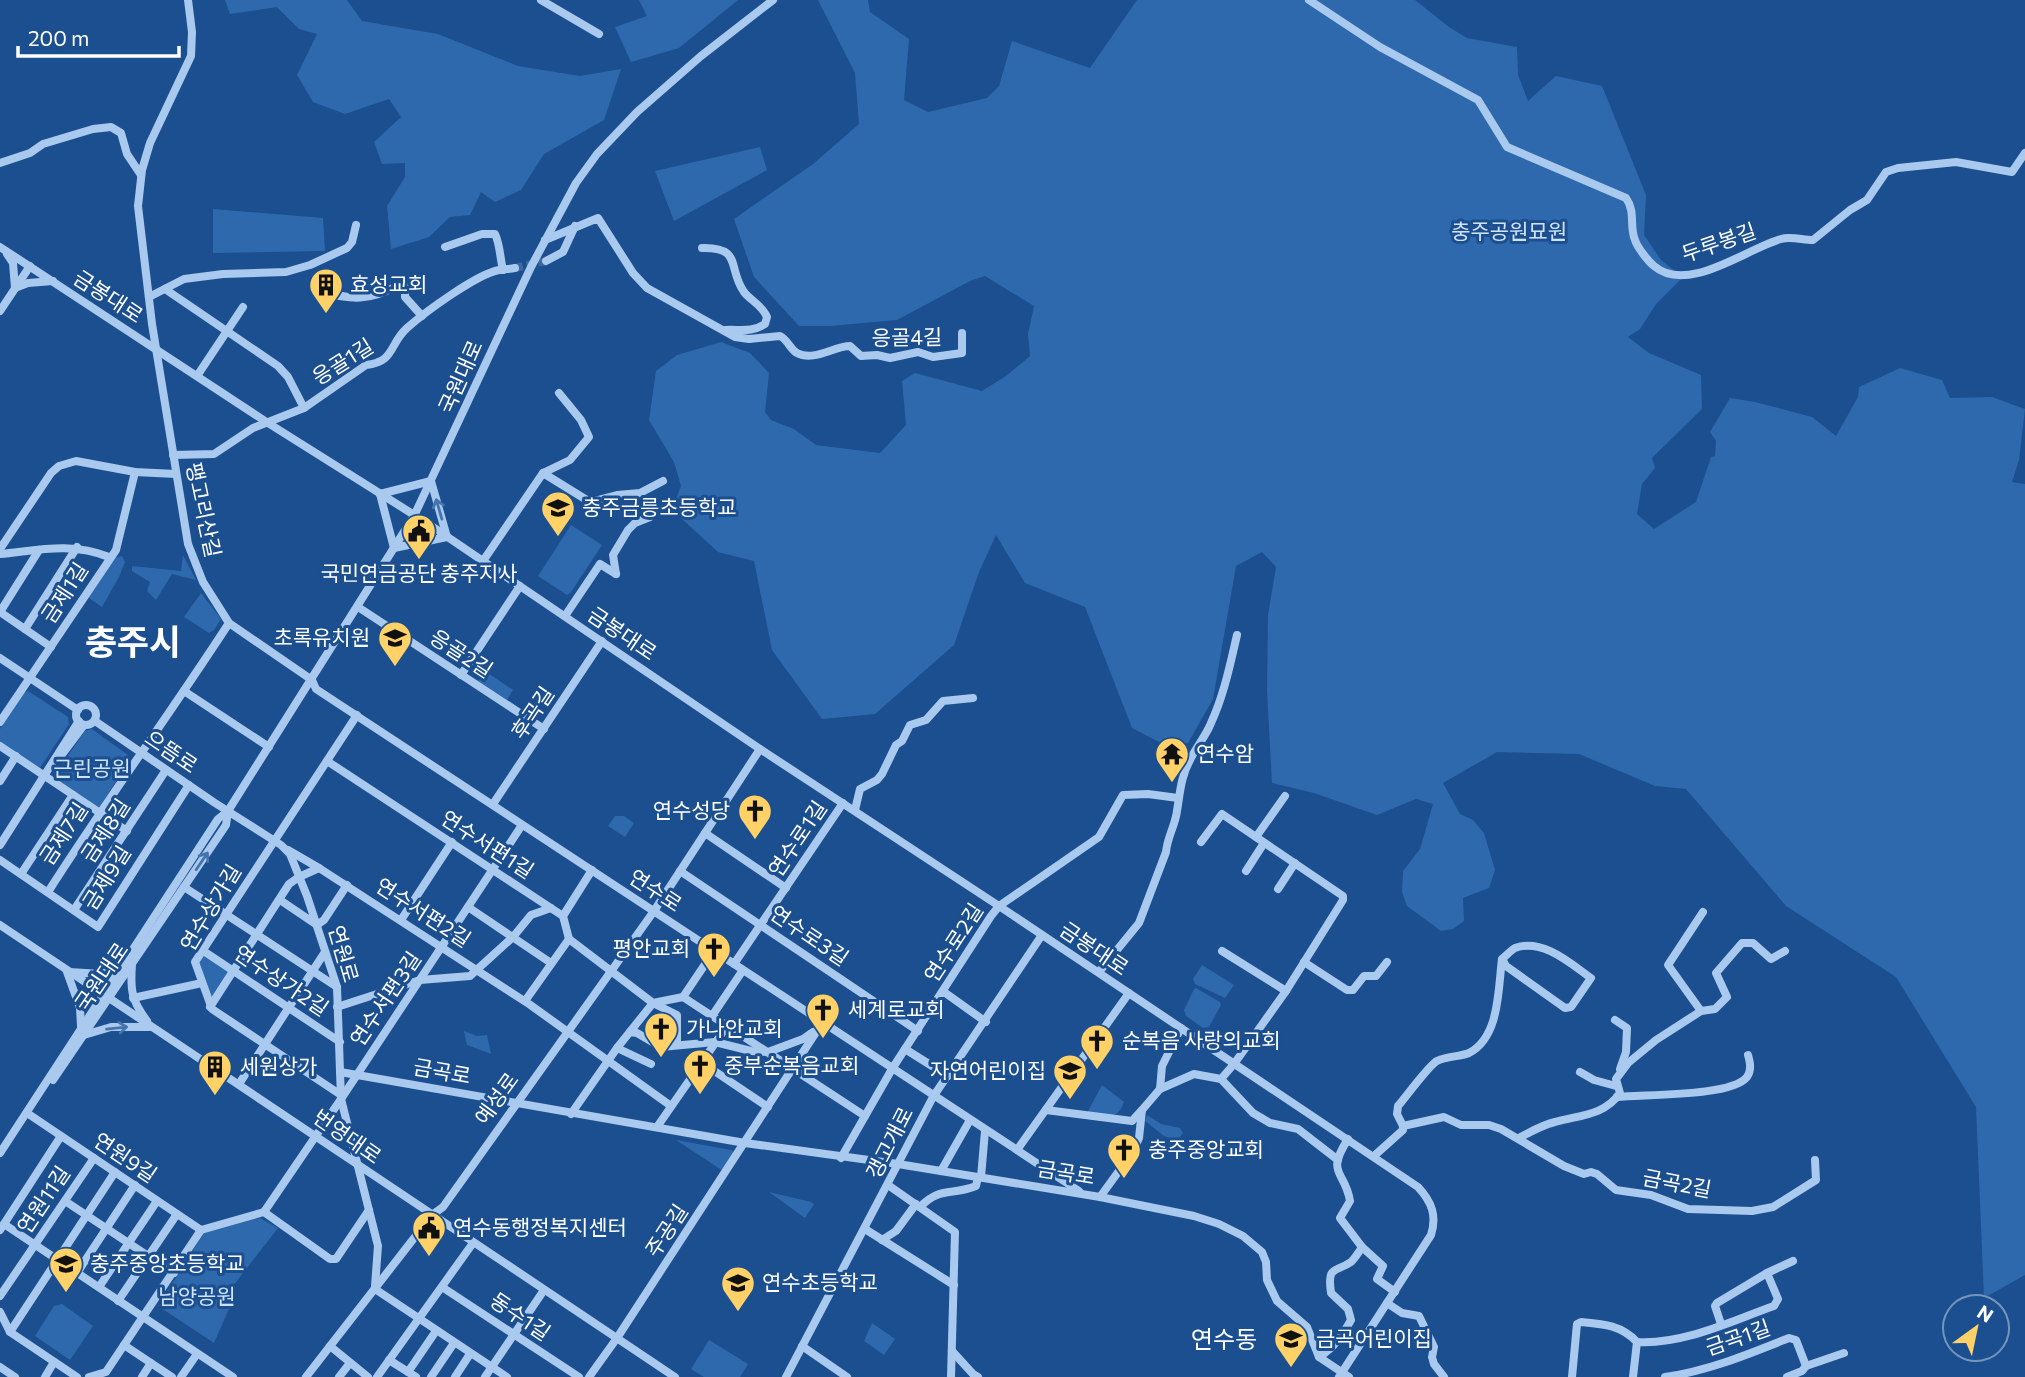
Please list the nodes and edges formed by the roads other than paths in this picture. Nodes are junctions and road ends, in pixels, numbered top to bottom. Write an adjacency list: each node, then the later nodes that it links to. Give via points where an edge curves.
1 (188, 0): 8 (street, 팽고리산길, via 191,56 150,143)
2 (541, 0): 5 (street)
3 (773, 0): 11 (street, 국원대로, via 619,129 576,183)
4 (1309, 0): 6 (street, 두루봉길, via 1380,47 1478,100 1507,147 1626,198 1633,213 1634,240 1653,266 1678,275 1726,263 1782,238 1813,240 1867,200 1886,172 1898,167 1956,162 2012,172)
5 (598, 34)
6 (2024, 158)
7 (0, 163): 8 (street, via 43,144 111,127 121,133 127,154)
8 (141, 175): 23 (street, 팽고리산길, via 138,206)
9 (356, 225): 21 (street, via 347,248 310,265 286,272 184,279)
10 (575, 226): 11 (street, 응골4길); 15 (street, via 563,252); 27 (street, 응골4길, via 598,218 647,288)
11 (545, 240): 39 (street, 국원대로)
12 (445, 247): 18 (street, via 495,234)
13 (2, 248): 16 (street, 금봉대로); 20 (street, via 13,263)
14 (702, 248): 27 (street, via 727,253 746,295 767,317 765,324 750,331)
15 (546, 261)
16 (30, 266): 19 (street, 금봉대로); 20 (street)
17 (515, 268): 18 (street, 응골1길)
18 (503, 270): 26 (street, 응골1길, via 490,273)
19 (53, 281): 20 (street); 30 (street, 금봉대로)
20 (16, 288): 25 (street)
21 (165, 289): 23 (street); 28 (street, 금봉대로)
22 (316, 291): 26 (street, via 350,299 384,294 401,285)
23 (149, 297): 30 (street, 팽고리산길)
24 (243, 307): 28 (street)
25 (0, 311)
26 (422, 316): 33 (street, 응골1길, via 404,331 385,360 366,365)
27 (722, 330): 29 (street, 응골4길, via 749,339 780,336 804,355 850,346 861,356 890,358 918,352 933,357 962,353)
28 (227, 331): 31 (street); 33 (street, 금봉대로, via 278,366)
29 (962, 333)
30 (156, 348): 31 (street, 금봉대로); 35 (street, 팽고리산길)
31 (197, 376): 34 (street, 금봉대로)
32 (559, 393): 37 (street, via 589,437 570,460)
33 (304, 408): 34 (street, 응골1길)
34 (268, 423): 35 (street, 응골1길, via 214,454); 41 (street, 금봉대로)
35 (173, 455): 38 (street, 팽고리산길)
36 (135, 472): 38 (street); 47 (street, via 76,461 58,467); 50 (street, 금제1길, via 116,550)
37 (543, 473): 40 (street, via 590,502 640,493); 51 (street)
38 (176, 474): 56 (street, 팽고리산길, via 194,564)
39 (431, 481): 41 (street); 43 (street, 국원대로); 44 (street, one-way to 39)
40 (663, 481)
41 (380, 494): 43 (street, 금봉대로); 46 (street)
42 (663, 510): 55 (street, 금봉대로, via 628,530 613,555 616,574 600,564)
43 (414, 516): 44 (street, 금봉대로); 46 (street, 국원대로)
44 (447, 537): 46 (street); 51 (street, 금봉대로)
45 (77, 547): 48 (street); 50 (street); 57 (street)
46 (394, 548): 53 (street, 국원대로)
47 (0, 549)
48 (39, 550): 49 (street); 54 (street)
49 (0, 554)
50 (109, 557): 60 (street, 금제1길)
51 (483, 561): 52 (street, 금봉대로)
52 (520, 586): 55 (street, 금봉대로); 62 (street)
53 (358, 607): 62 (street, 응골2길); 64 (street, 국원대로)
54 (0, 612): 57 (street)
55 (565, 616): 59 (street, 금봉대로)
56 (229, 623): 64 (street, 팽고리산길); 65 (street, 금제7길)
57 (25, 629): 60 (street)
58 (1237, 635): 85 (street, via 1229,676 1206,736 1189,760)
59 (602, 641): 72 (street, 후곡길); 75 (street, 금봉대로)
60 (51, 647): 63 (street, 금제1길)
61 (2, 663): 63 (street)
62 (461, 675): 72 (street, 응골2길)
63 (30, 678): 67 (street); 70 (street, 금제1길)
64 (312, 680): 68 (street, 연수로, via 316,689); 74 (street, 국원대로)
65 (184, 691): 74 (street); 76 (street, 금제7길)
66 (973, 698): 88 (street, via 943,701 926,720 910,725 877,780 860,789)
67 (78, 709): 69 (street, via 91,706); 71 (street)
68 (357, 715): 78 (street); 87 (street, 연수로)
69 (95, 721): 71 (street); 76 (street, 으뜸로)
70 (0, 722)
71 (81, 723): 80 (street, via 70,746)
72 (544, 729): 87 (street, 후곡길)
73 (0, 746): 77 (street)
74 (269, 747): 89 (street, 국원대로)
75 (760, 749): 86 (street, 금봉대로); 93 (street, 예성로)
76 (141, 754): 79 (street, 으뜸로); 90 (street, 금제7길)
77 (16, 756): 80 (street); 81 (street)
78 (327, 761): 95 (street); 96 (street, 연수서편1길)
79 (166, 770): 82 (street, 으뜸로); 92 (street, 금제8길)
80 (45, 776): 83 (street); 99 (street)
81 (0, 780)
82 (189, 785): 89 (street, 으뜸로); 119 (street, 금제9길, via 99,927)
83 (73, 794): 90 (street); 108 (street)
84 (1285, 796): 94 (street)
85 (1178, 798): 116 (street, via 1124,794 1099,837); 150 (street, via 1166,852 1139,923)
86 (843, 803): 88 (street, 금봉대로); 112 (street, 연수로1길)
87 (493, 804): 91 (street, 연수로)
88 (855, 810): 116 (street, 금봉대로)
89 (228, 811): 95 (street, 연원로); 111 (street, 국원대로, one-way to 89, via 226,825); 143 (street, 국원대로, via 218,819)
90 (99, 812): 92 (street); 114 (street, 금제7길)
91 (522, 825): 104 (street, 연수서편3길); 105 (street, 연수로)
92 (127, 831): 119 (street, 금제8길)
93 (705, 833): 106 (street, 예성로); 112 (street)
94 (1256, 837): 97 (street, via 1222,814); 98 (street)
95 (274, 840): 100 (street, 연원로); 122 (street, 연수상가길)
96 (452, 842): 104 (street, 연수서편1길); 124 (street)
97 (1201, 842)
98 (1264, 843): 102 (street); 107 (street)
99 (0, 845)
100 (287, 850): 103 (street, 연수서편2길); 109 (street, 연원로)
101 (0, 860): 108 (street, 금제9길)
102 (1295, 863): 113 (street); 139 (street, via 1343,896)
103 (319, 868): 109 (street); 110 (street, 연수서편2길)
104 (493, 869): 117 (street, 연수서편3길); 118 (street, 연수서편1길)
105 (592, 870): 120 (street, 연수로); 123 (street)
106 (680, 871): 120 (street, 예성로); 127 (street, 연수로3길)
107 (1246, 871)
108 (21, 874): 114 (street, 금제9길)
109 (299, 877): 115 (street); 126 (street, 연원로)
110 (347, 885): 124 (street, 연수서편2길); 126 (street)
111 (184, 887): 122 (street); 143 (street, 국원대로)
112 (786, 888): 127 (street, 연수로1길)
113 (1278, 889)
114 (48, 892): 119 (street, 금제9길)
115 (280, 900): 126 (street); 128 (street)
116 (999, 906): 129 (street, 금봉대로); 155 (street, 연수로2길)
117 (468, 907): 130 (street); 132 (street, 연수서편3길)
118 (551, 908): 123 (street, 연수서편1길); 130 (street, via 531,915)
119 (74, 910)
120 (654, 911): 134 (street, 연수로); 149 (street, 예성로)
121 (1703, 912): 166 (street, via 1668,965)
122 (225, 914): 128 (street); 133 (street, 연수상가길)
123 (563, 916): 131 (street)
124 (401, 920): 132 (street, 연수서편2길)
125 (0, 925): 148 (street, 번영대로)
126 (317, 925): 137 (street, 연원로)
127 (761, 925): 142 (street, 연수로1길); 176 (street, 연수로3길)
128 (257, 935): 146 (street); 147 (street)
129 (1042, 935): 150 (street, 금봉대로); 170 (street, 갱고개로)
130 (513, 937): 141 (street); 144 (street)
131 (569, 939): 141 (street); 149 (street)
132 (442, 947): 144 (street, 연수서편2길); 151 (street, 연수서편3길)
133 (202, 950): 146 (street, 연수상가2길); 152 (street, 연수상가길, via 195,962)
134 (714, 951): 142 (street, 연수로); 158 (street)
135 (1222, 951): 154 (street)
136 (1785, 951): 166 (street, via 1771,959 1753,943 1742,943 1716,974 1727,997 1715,1009)
137 (325, 953): 147 (street); 153 (street, 연원로)
138 (1502, 959): 138 (street, via 1515,948 1539,948 1557,954 1591,978 1571,1007 1565,1008); 214 (street, via 1493,1021 1485,1041 1471,1052 1436,1061 1398,1106)
139 (1304, 962): 140 (street, via 1347,990 1353,990 1364,976 1376,976); 154 (street)
140 (1387, 962)
141 (551, 963): 160 (street)
142 (734, 964): 145 (street, 연수로)
143 (127, 965): 148 (street, via 102,974); 157 (street, 국원대로); 159 (street)
144 (477, 970): 151 (street, via 470,975); 160 (street, 연수서편2길)
145 (743, 970): 168 (street); 172 (street, 연수로)
146 (234, 971): 163 (street); 165 (street, 연수상가2길)
147 (313, 971): 153 (street); 165 (street)
148 (67, 972): 157 (street, 번영대로); 177 (street, via 80,1008)
149 (610, 972): 161 (street); 175 (street, 예성로)
150 (1099, 972): 156 (street, 금봉대로)
151 (420, 980): 164 (street); 196 (street, 연수서편3길)
152 (202, 983): 159 (street); 163 (street, 연수상가길)
153 (337, 987): 164 (street, 연원로)
154 (1286, 991): 190 (street)
155 (943, 992): 170 (street); 176 (street, 연수로2길)
156 (1129, 993): 174 (street, 금봉대로); 208 (street)
157 (106, 997): 173 (street, 번영대로); 177 (street, 국원대로)
158 (682, 997): 161 (street); 162 (street)
159 (133, 998): 173 (street)
160 (524, 1001): 175 (street, 연수서편2길)
161 (653, 1003): 167 (street); 178 (street)
162 (691, 1003): 167 (street); 168 (street)
163 (210, 1007): 182 (street)
164 (338, 1007): 179 (street, 연원로)
165 (289, 1008): 179 (street, 연수상가2길); 182 (street)
166 (1701, 1011): 195 (street, via 1656,1040)
167 (677, 1015): 181 (street)
168 (712, 1016): 171 (street)
169 (1615, 1020): 195 (street, via 1628,1028)
170 (986, 1022): 197 (street, 갱고개로)
171 (727, 1026): 180 (street); 185 (street)
172 (820, 1026): 185 (street, via 803,1039); 191 (street); 192 (street, 연수로)
173 (151, 1027): 177 (street, one-way to 173); 199 (street, 번영대로)
174 (1181, 1028): 190 (street, 금봉대로); 201 (street, via 1162,1066)
175 (568, 1030): 187 (street, 연수서편2길); 205 (street, 예성로)
176 (918, 1031): 184 (street, 연수로2길)
177 (82, 1032): 211 (street, 국원대로); 223 (street, 국원대로)
178 (630, 1032): 181 (street, via 661,1047); 183 (street)
179 (340, 1042): 193 (street, 연원로)
180 (715, 1042): 181 (street); 185 (street); 188 (street)
181 (677, 1044)
182 (264, 1045): 199 (street); 202 (street)
183 (617, 1048): 187 (street); 189 (street)
184 (905, 1049): 192 (street, 연수로2길); 197 (street)
185 (768, 1052): 191 (street)
186 (1748, 1055): 204 (street, via 1750,1072 1728,1087)
187 (607, 1061): 206 (street, 연수서편2길); 210 (street)
188 (701, 1062): 206 (street); 207 (street)
189 (651, 1064)
190 (1234, 1064): 198 (street); 220 (street, 금봉대로)
191 (793, 1068): 207 (street); 212 (street)
192 (892, 1069): 203 (street, 연수로); 212 (street, 연수로2길)
193 (340, 1072): 196 (street, 금곡로); 202 (street, 연원로)
194 (1580, 1072): 200 (street)
195 (1620, 1072): 200 (street)
196 (356, 1075): 202 (street, 연수서편3길); 205 (street, 금곡로)
197 (947, 1076): 203 (street, 갱고개로)
198 (1221, 1079): 201 (street, via 1194,1074); 227 (street, via 1253,1113 1270,1123 1298,1129)
199 (239, 1084): 218 (street, 번영대로)
200 (1616, 1086): 204 (street)
201 (1160, 1089): 209 (street)
202 (341, 1097): 218 (street); 231 (street, 연원로)
203 (933, 1097): 213 (street, 연수로); 230 (street, 갱고개로)
204 (1617, 1097): 219 (street, via 1606,1108 1554,1122)
205 (515, 1104): 210 (street, 금곡로); 246 (street, 예성로, via 443,1207)
206 (671, 1106): 215 (street)
207 (768, 1107): 221 (street)
208 (1046, 1110): 209 (street, via 1132,1121); 222 (street)
209 (1142, 1110): 238 (street, via 1132,1153)
210 (571, 1114): 215 (street, 금곡로)
211 (30, 1115): 217 (street, 연원9길); 229 (street, 국원대로)
212 (865, 1116): 226 (street, 연수로2길)
213 (970, 1120): 216 (street, 연수로); 232 (street)
214 (1403, 1126): 219 (street, 금곡2길, via 1444,1117 1461,1125 1489,1125); 224 (street)
215 (657, 1127): 221 (street, 금곡로)
216 (985, 1130): 222 (street, 연수로); 234 (street)
217 (61, 1136): 225 (street, 연원9길); 247 (street)
218 (316, 1136): 231 (street, 번영대로); 243 (street)
219 (1519, 1138): 228 (street, 금곡2길, via 1564,1166 1597,1174 1616,1190 1651,1195 1688,1209 1752,1211 1773,1207 1816,1180)
220 (1348, 1139): 224 (street, 금봉대로); 227 (street)
221 (745, 1143): 226 (street, 금곡로); 278 (street, 주공길)
222 (1017, 1150): 237 (street, 연수로)
223 (0, 1153)
224 (1374, 1156): 267 (street, 금봉대로, via 1418,1187 1434,1214 1431,1235)
225 (94, 1158): 233 (street, 연원9길); 240 (street, 연원11길)
226 (841, 1158): 230 (street, 금곡로)
227 (1338, 1160): 255 (street, via 1350,1201 1340,1218)
228 (1815, 1160)
229 (0, 1161)
230 (898, 1164): 232 (street, 금곡로); 236 (street, 갱고개로)
231 (359, 1166): 242 (street, 연원로); 246 (street, 번영대로)
232 (942, 1171): 234 (street, 금곡로)
233 (115, 1172): 235 (street, 연원9길); 245 (street)
234 (978, 1180): 237 (street, 금곡로); 241 (street, via 967,1190 932,1195)
235 (135, 1185): 239 (street, 연원9길); 248 (street)
236 (888, 1185): 241 (street); 249 (street, 갱고개로)
237 (1084, 1194): 238 (street, 금곡로)
238 (1100, 1197): 288 (street, 금곡로, via 1194,1216 1243,1236 1262,1252 1271,1291 1307,1326)
239 (157, 1200): 244 (street, 연원9길); 252 (street)
240 (65, 1201): 245 (street); 254 (street, 연원11길)
241 (918, 1205): 251 (street); 262 (street, via 955,1233)
242 (369, 1210): 243 (street, via 336,1259); 265 (street, 연원로, via 379,1256)
243 (264, 1212): 250 (street)
244 (177, 1214): 250 (street, 연원9길); 256 (street)
245 (86, 1215): 248 (street); 257 (street)
246 (432, 1215): 253 (street, 번영대로); 265 (street, 예성로)
247 (2, 1227): 254 (street)
248 (107, 1229): 252 (street); 259 (street)
249 (864, 1229): 251 (street); 283 (street, 갱고개로)
250 (201, 1230): 260 (street)
251 (882, 1240): 262 (street)
252 (129, 1243): 256 (street); 263 (street)
253 (473, 1243): 264 (street); 266 (street, 번영대로)
254 (35, 1244): 257 (street); 268 (street, 연원11길)
255 (1362, 1247): 267 (street, via 1383,1266 1377,1279); 288 (street, via 1350,1263 1332,1273 1331,1293 1348,1309 1351,1320 1338,1343)
256 (149, 1256): 260 (street); 269 (street)
257 (57, 1259): 259 (street); 276 (street)
258 (1793, 1261): 261 (street, 금곡1길)
259 (77, 1273): 263 (street)
260 (174, 1273): 272 (street)
261 (1767, 1273): 274 (street, 금곡1길, via 1717,1303); 274 (street, 금곡1길, via 1778,1299 1774,1306)
262 (954, 1285): 284 (street)
263 (99, 1287): 269 (street)
264 (442, 1287): 273 (street); 277 (street, 동수1길)
265 (375, 1289): 273 (street); 282 (street, 예성로)
266 (544, 1290): 277 (street); 278 (street, 번영대로)
267 (1395, 1292): 270 (street, 금봉대로)
268 (0, 1296)
269 (118, 1301): 272 (street)
270 (1387, 1303): 298 (street, 금봉대로); 322 (street, via 1419,1316 1434,1347 1434,1364)
271 (0, 1312): 276 (street)
272 (143, 1317): 281 (street); 287 (street)
273 (419, 1320): 275 (street); 289 (street)
274 (1721, 1324): 279 (street, 금곡1길, via 1683,1337)
275 (436, 1331): 280 (street); 297 (street)
276 (9, 1332): 290 (street)
277 (514, 1335): 295 (street); 315 (street, 동수1길)
278 (617, 1338): 316 (street, 주공길); 317 (street, 번영대로)
279 (1637, 1342): 323 (street, via 1615,1326 1577,1324); 324 (street)
280 (454, 1343): 285 (street); 311 (street)
281 (124, 1345): 291 (street); 302 (street, via 106,1372)
282 (330, 1346): 292 (street); 307 (street, 예성로)
283 (802, 1346): 296 (street); 318 (street, 갱고개로)
284 (952, 1351): 320 (street); 321 (street)
285 (470, 1353): 295 (street); 312 (street)
286 (1844, 1353): 293 (street)
287 (197, 1354): 305 (street); 306 (street)
288 (1319, 1357): 298 (street)
289 (389, 1360): 297 (street); 310 (street)
290 (54, 1362): 300 (street); 301 (street)
291 (151, 1363): 303 (street); 304 (street)
292 (350, 1363): 308 (street); 309 (street)
293 (1807, 1366): 325 (street, 금곡1길, via 1796,1340 1789,1338 1734,1359); 326 (street)
294 (0, 1367): 299 (street)
295 (492, 1367): 313 (street); 314 (street)
296 (835, 1374): 319 (street)
297 (412, 1375)
298 (1343, 1376)
299 (15, 1377)
300 (45, 1377)
301 (77, 1377)
302 (89, 1377)
303 (142, 1377)
304 (172, 1377)
305 (181, 1377)
306 (233, 1377)
307 (306, 1377)
308 (339, 1377)
309 (368, 1377)
310 (377, 1377)
311 (430, 1377)
312 (455, 1377)
313 (485, 1377)
314 (507, 1377)
315 (579, 1377)
316 (589, 1377)
317 (675, 1377)
318 (786, 1377)
319 (847, 1377)
320 (951, 1377)
321 (978, 1377)
322 (1444, 1377)
323 (1572, 1377)
324 (1633, 1377)
325 (1665, 1377)
326 (1787, 1377)

